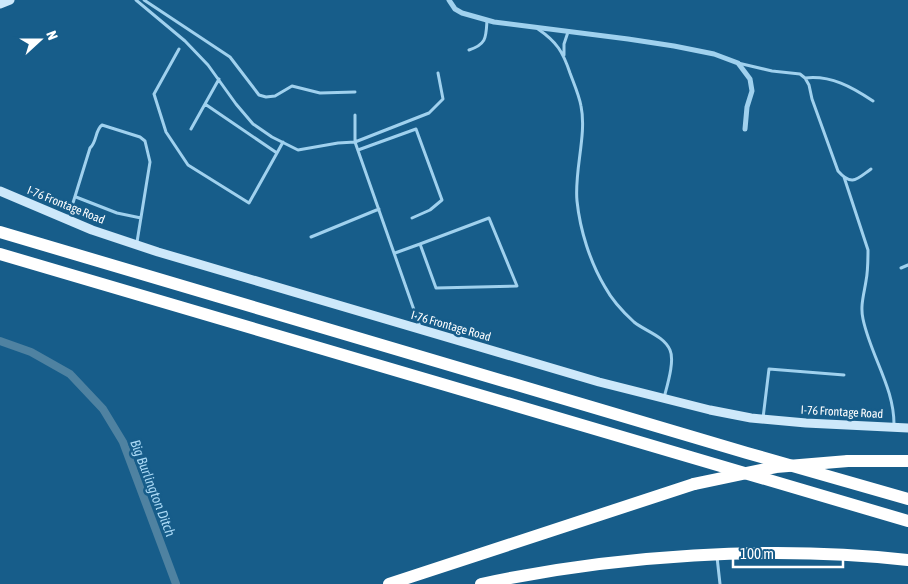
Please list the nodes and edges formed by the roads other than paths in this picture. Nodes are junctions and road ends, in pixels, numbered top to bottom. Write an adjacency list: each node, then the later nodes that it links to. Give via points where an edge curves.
1 (10, 0): 5 (street)
2 (136, 0): 15 (lane, via 185,42)
3 (144, 0): 16 (lane, via 230,56 259,95 275,96 292,86 320,93)
4 (450, 0): 6 (street, via 462,13)
5 (0, 4)
6 (487, 20): 7 (street); 10 (lane, via 482,44)
7 (537, 28): 8 (street); 11 (lane)
8 (568, 32): 11 (lane); 12 (street, via 674,46 714,54)
9 (179, 49): 25 (lane, via 154,94 166,132 188,164 250,203)
10 (470, 50)
11 (564, 55): 44 (lane, via 581,106 577,174 581,227 594,266 614,300 635,322 664,341 670,350)
12 (738, 63): 14 (lane, via 772,72 800,74); 21 (street, via 750,79 752,91)
13 (438, 73): 23 (lane, via 443,99 429,113)
14 (805, 78): 17 (lane, via 819,77 838,82); 27 (lane, via 838,171)
15 (218, 79): 18 (lane); 22 (lane, via 253,124)
16 (355, 92)
17 (873, 101)
18 (205, 104): 20 (lane); 25 (lane)
19 (355, 114): 23 (lane)
20 (190, 129)
21 (745, 129)
22 (283, 142): 23 (lane, via 298,150); 25 (lane)
23 (355, 142): 24 (lane)
24 (358, 150): 30 (lane); 32 (lane, via 416,129 442,200)
25 (277, 153)
26 (871, 169): 27 (lane, via 856,180)
27 (844, 178): 46 (lane, via 868,250 862,318 893,405)
28 (0, 191): 33 (street, I-76 Frontage Road)
29 (76, 197): 31 (lane); 31 (lane, via 99,127 102,125 140,137 145,140 150,162); 33 (lane)
30 (379, 209): 35 (lane); 39 (lane)
31 (141, 218): 37 (lane)
32 (412, 218)
33 (68, 220): 37 (street, I-76 Frontage Road)
34 (0, 232): 49 (highway)
35 (311, 237)
36 (420, 244): 36 (lane, via 436,288 517,286 489,218); 39 (lane)
37 (136, 245): 42 (street, I-76 Frontage Road)
38 (0, 254): 50 (highway)
39 (394, 254): 42 (lane)
40 (908, 265): 41 (lane)
41 (901, 268)
42 (422, 330): 44 (street, I-76 Frontage Road)
43 (844, 375): 45 (lane, via 769,369)
44 (664, 399): 45 (street, I-76 Frontage Road)
45 (763, 419): 46 (street, I-76 Frontage Road)
46 (894, 428): 47 (street, I-76 Frontage Road)
47 (908, 428)
48 (908, 461): 53 (highway, bridge, via 848,461 776,467 694,484)
49 (908, 499)
50 (908, 521)
51 (717, 556): 52 (highway, via 809,554); 54 (highway, via 576,568); 55 (lane)
52 (908, 560)
53 (389, 584)
54 (482, 584)
55 (720, 584)

